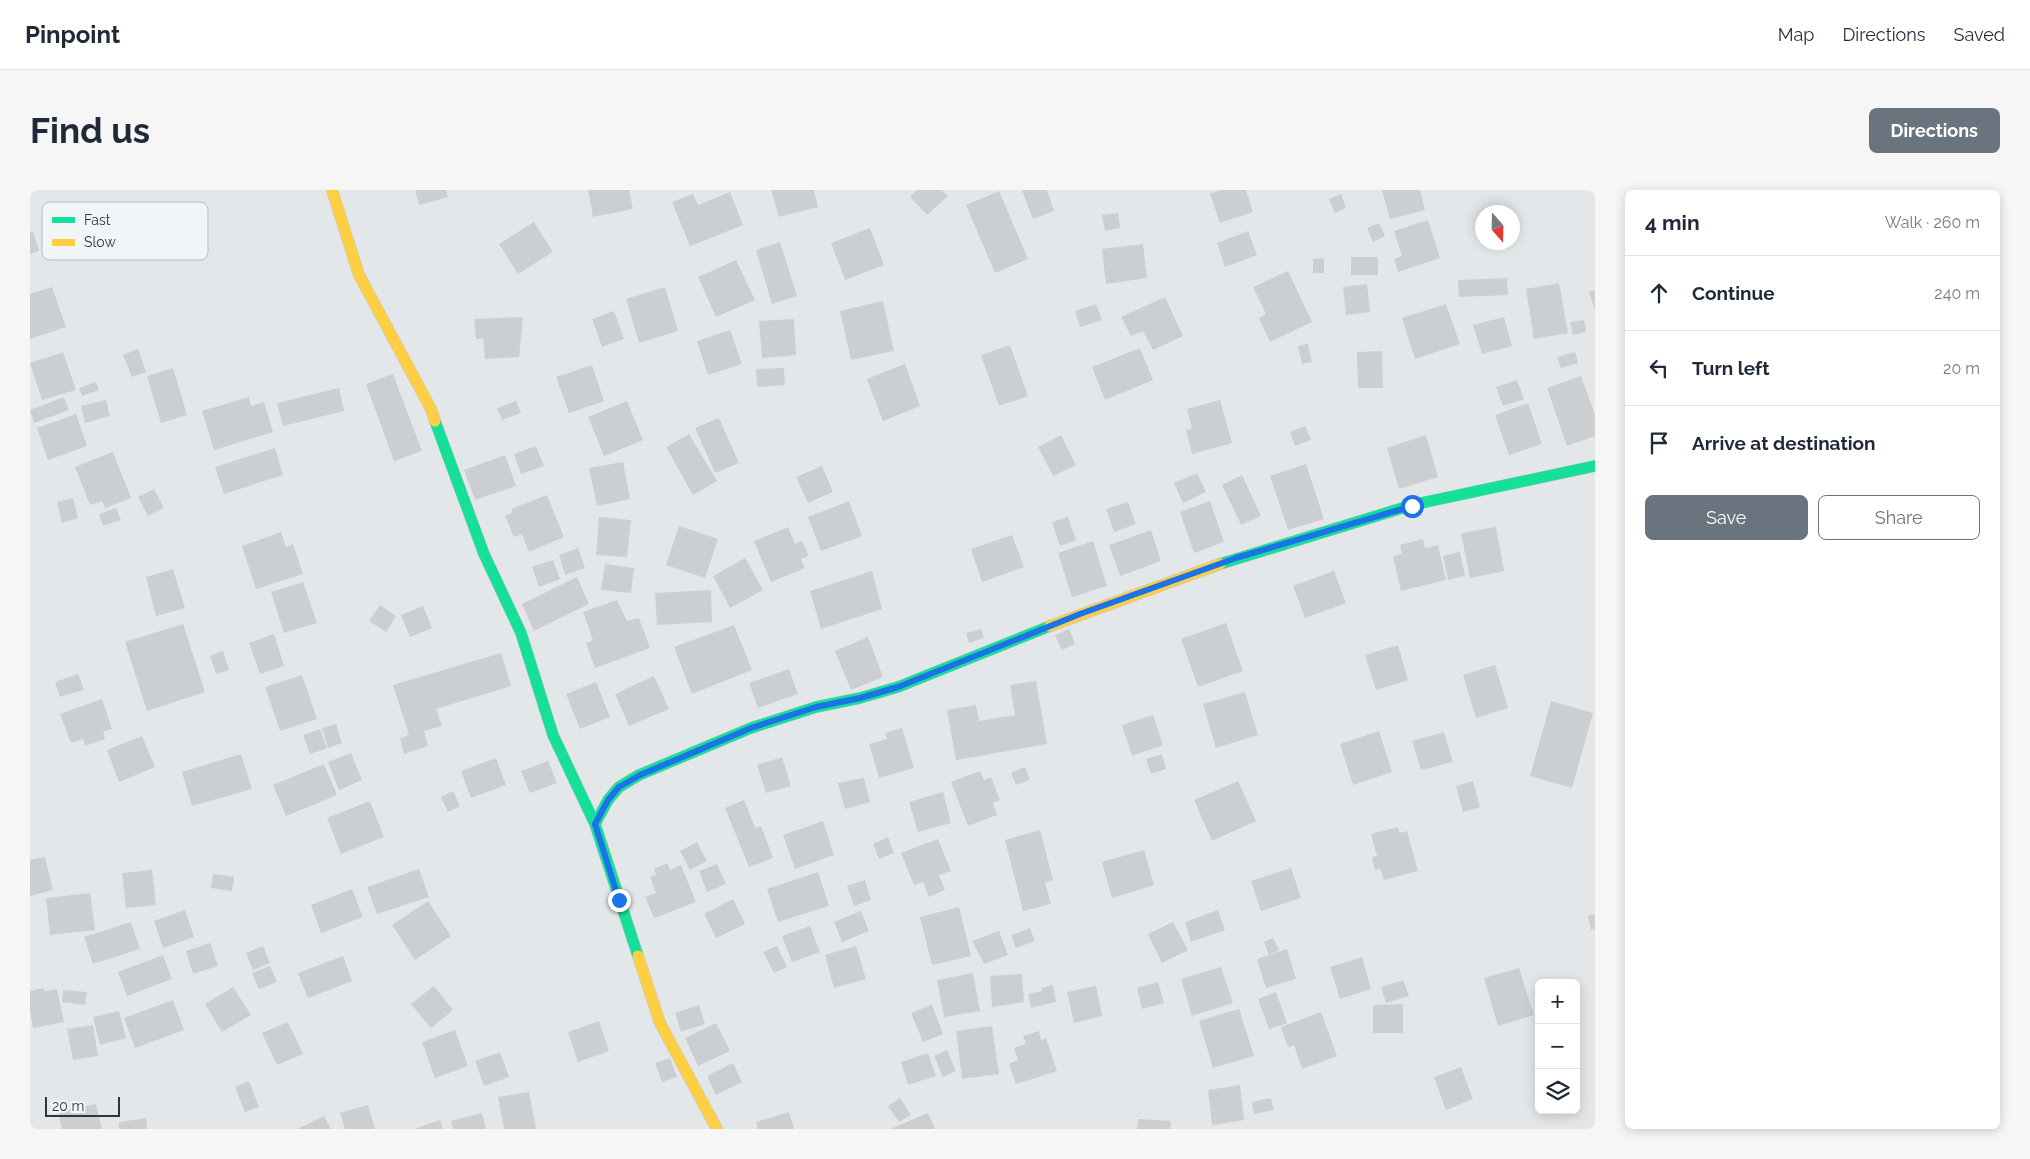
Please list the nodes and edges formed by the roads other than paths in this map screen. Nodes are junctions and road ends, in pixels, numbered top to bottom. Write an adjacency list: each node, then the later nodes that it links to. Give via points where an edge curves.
1 (332, 190): 3 (street, via 359,275 430,409 484,554 521,633 553,735)
2 (1595, 466): 3 (street, via 1412,506 1236,558 1080,614 898,687 816,707 751,728 619,787)
3 (595, 824): 4 (street, via 660,1023)
4 (717, 1129)

